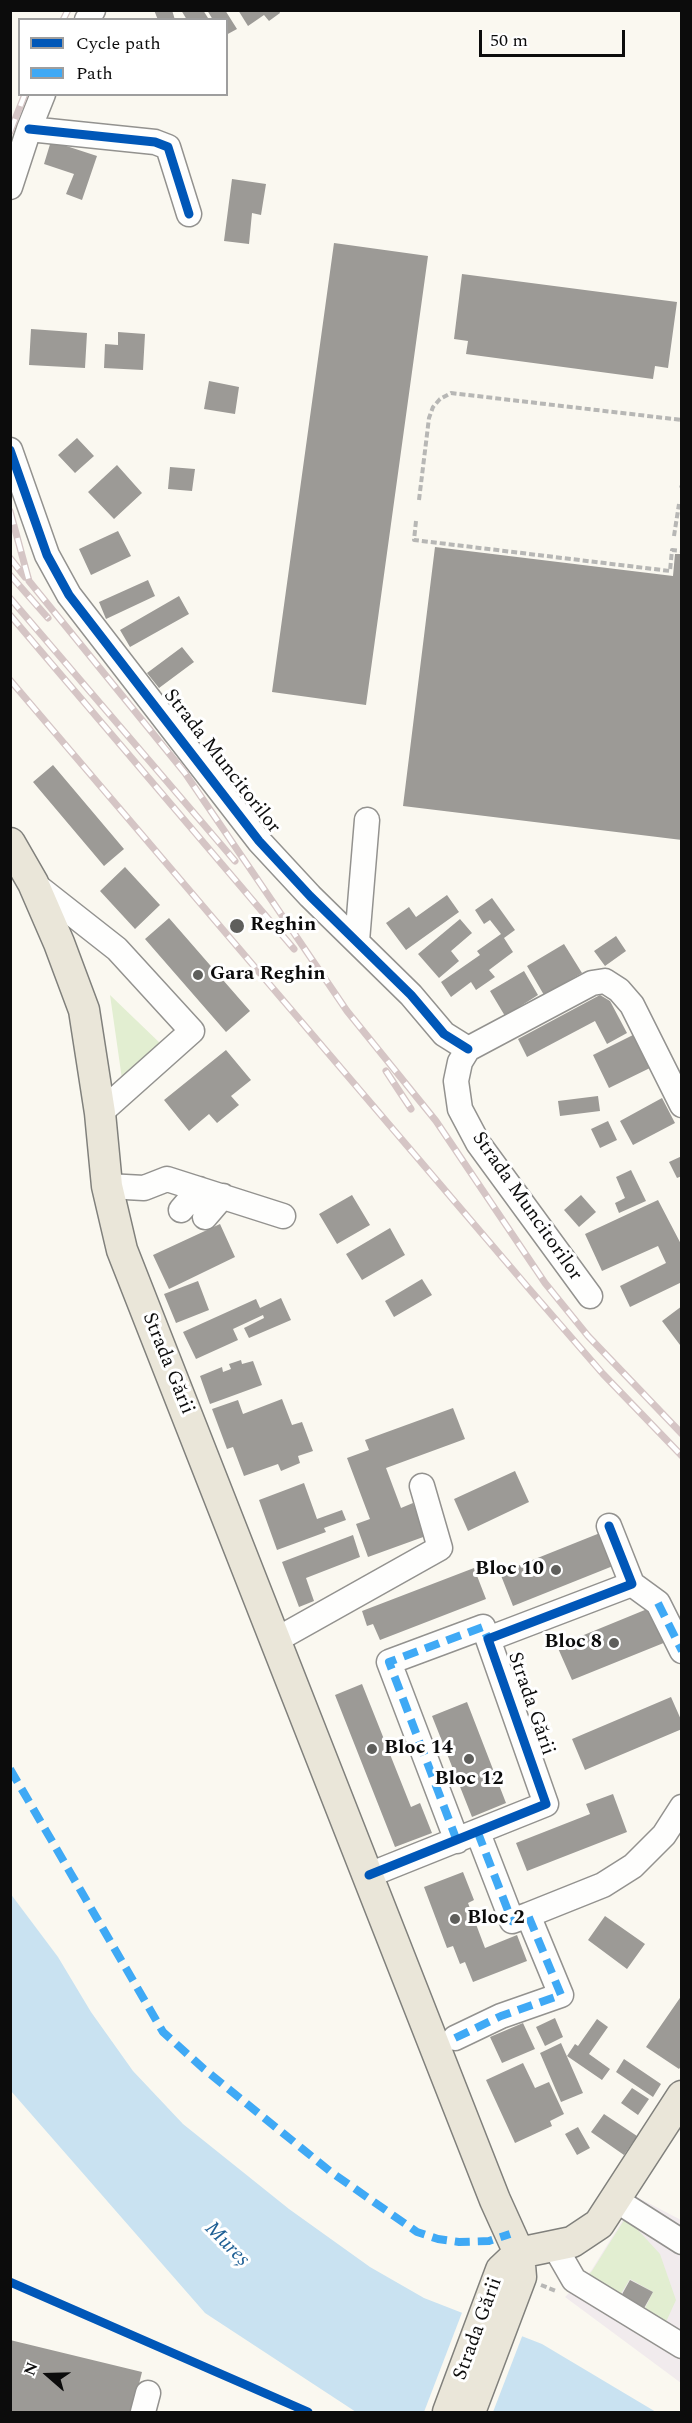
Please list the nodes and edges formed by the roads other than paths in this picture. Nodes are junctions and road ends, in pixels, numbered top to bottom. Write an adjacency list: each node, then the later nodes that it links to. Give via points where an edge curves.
1 (42, 96): 2 (street)
2 (28, 129): 3 (street); 4 (street, via 155,142 168,147)
3 (10, 187)
4 (189, 214)
5 (10, 450): 9 (street, Strada Muncitorilor, via 47,555 69,595 259,841)
6 (367, 820): 9 (street)
7 (10, 843): 8 (main road, Strada Gării)
8 (33, 883): 12 (main road, Strada Gării, via 84,1010); 12 (street, via 117,949 192,1031)
9 (357, 941): 10 (street, Strada Muncitorilor, via 444,1034)
10 (468, 1049): 11 (street, via 592,983 605,981 620,990 632,1005); 16 (street, Strada Muncitorilor, via 456,1081 460,1109 477,1143)
11 (681, 1105)
12 (100, 1113): 13 (main road, Strada Gării)
13 (107, 1186): 14 (street, via 144,1188 160,1179); 21 (main road, Strada Gării, via 122,1250)
14 (199, 1189): 14 (street, via 181,1210); 15 (street)
15 (283, 1216)
16 (590, 1296)
17 (422, 1486): 21 (street, via 440,1548)
18 (609, 1526): 19 (street)
19 (632, 1584): 20 (street, Strada Gării); 22 (street, via 658,1603)
20 (488, 1639): 24 (street, Strada Gării, via 546,1804); 24 (street, Strada Gării, via 483,1627 389,1662)
21 (276, 1640): 25 (main road, Strada Gării)
22 (681, 1651)
23 (681, 1807): 26 (street, via 664,1835 633,1866 603,1885)
24 (467, 1837): 25 (street, Strada Gării); 26 (street, Strada Gării, via 512,1921)
25 (369, 1875): 32 (main road, Strada Gării)
26 (528, 1915): 27 (street, via 561,1995 501,2016)
27 (455, 2038)
28 (681, 2096): 29 (main road)
29 (616, 2200): 30 (street); 31 (main road, via 599,2224 585,2235)
30 (681, 2242)
31 (555, 2247): 32 (main road); 33 (street, via 574,2280)
32 (519, 2271): 34 (main road, Strada Gării); 35 (main road, Strada Gării)
33 (681, 2346)
34 (448, 2412)
35 (470, 2412)

